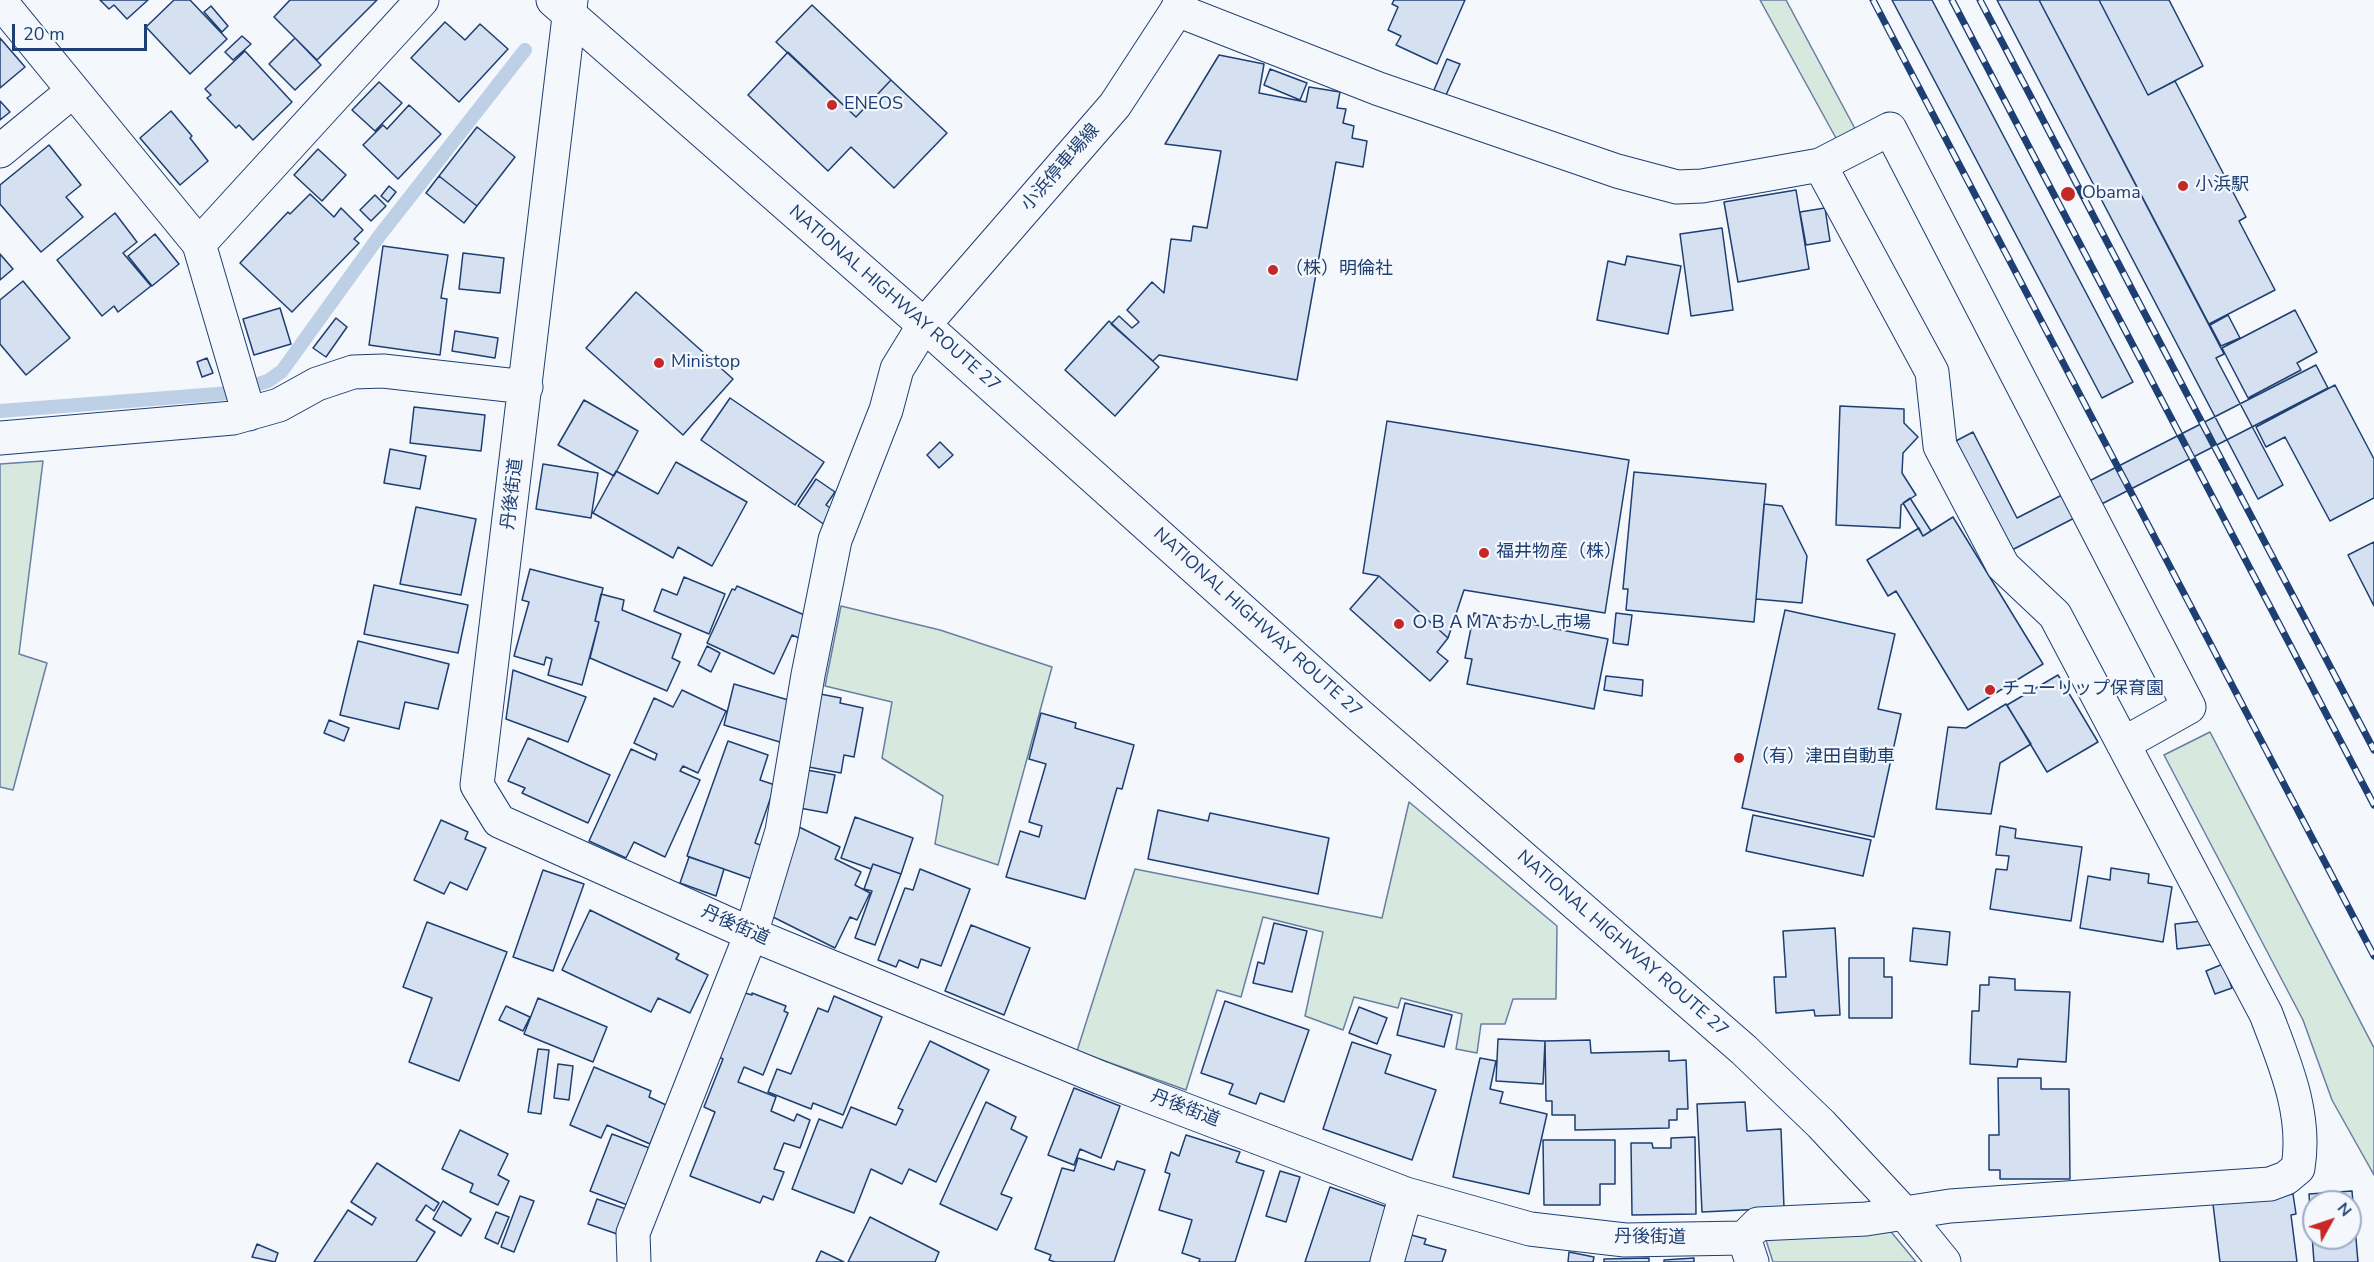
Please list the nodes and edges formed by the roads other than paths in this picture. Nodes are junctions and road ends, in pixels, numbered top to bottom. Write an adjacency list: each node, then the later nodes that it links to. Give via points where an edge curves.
1 (422, 0): 8 (main road)
2 (0, 1): 5 (main road)
3 (1183, 2): 7 (main road, via 1379,89 1617,171 1677,187); 9 (main road, 小浜停車場線, via 1115,105)
4 (564, 5): 9 (main road, NATIONAL HIGHWAY ROUTE 27); 10 (main road, 丹後街道)
5 (73, 91): 6 (main road); 8 (main road)
6 (0, 151)
7 (1820, 165): 13 (main road, via 1932,372 1940,446 2003,566 2055,615); 13 (main road, via 1890,129 2189,707)
8 (199, 244): 11 (main road)
9 (924, 325): 14 (main road, 小浜停車場線, via 897,369 886,410 835,540 782,831); 16 (main road, NATIONAL HIGHWAY ROUTE 27, via 1359,715 1744,1050 1821,1124)
10 (526, 387): 11 (main road, via 383,371 353,372 317,384 279,405); 14 (main road, 丹後街道, via 477,785 499,821)
11 (244, 397): 12 (main road, via 233,418)
12 (0, 438)
13 (2122, 744): 16 (main road, via 2266,1014 2291,1078 2302,1142 2298,1168 2270,1184 1950,1206)
14 (751, 934): 15 (main road, 丹後街道, via 1101,1078); 18 (main road, 小浜停車場線, via 633,1233)
15 (1406, 1194): 17 (main road, 丹後街道, via 1530,1229); 19 (main road)
16 (1905, 1214): 17 (main road, via 1758,1224); 20 (main road, NATIONAL HIGHWAY ROUTE 27)
17 (1748, 1250)
18 (634, 1262)
19 (1387, 1262)
20 (1944, 1262)

